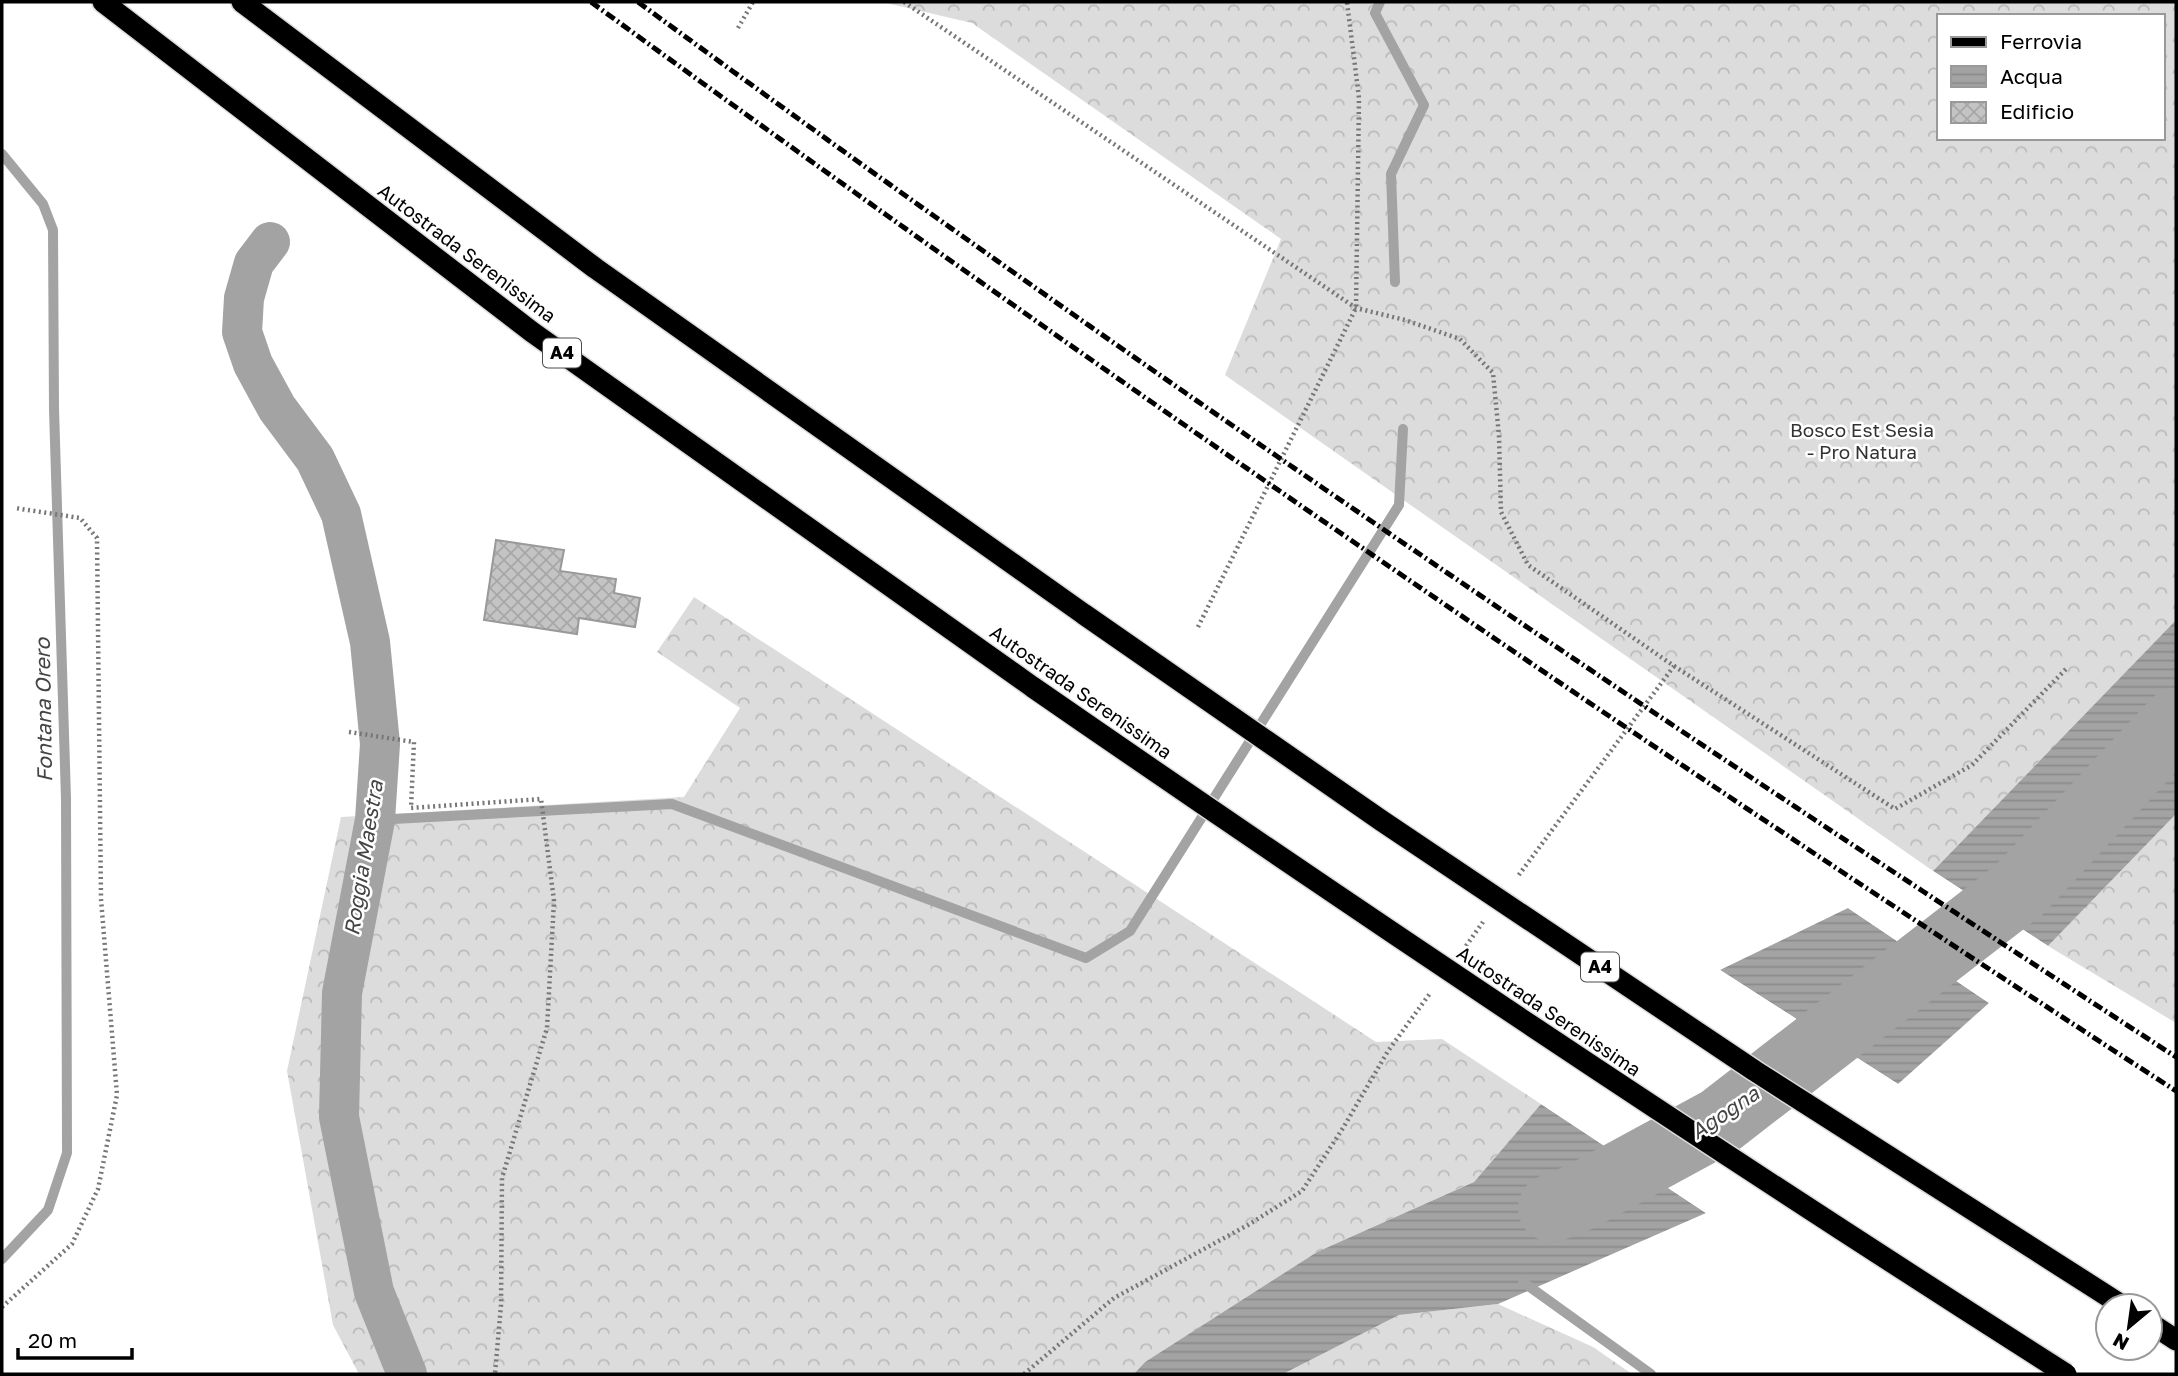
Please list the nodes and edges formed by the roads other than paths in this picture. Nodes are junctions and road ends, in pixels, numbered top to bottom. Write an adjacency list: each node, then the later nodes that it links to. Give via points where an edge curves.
1 (103, 2): 4 (highway, Autostrada Serenissima / A4, bridge, via 532,332 1034,688 1368,919)
2 (243, 2): 3 (highway, A4, bridge, via 595,268 1085,615 1755,1071)
3 (2101, 1292)
4 (2066, 1374)

